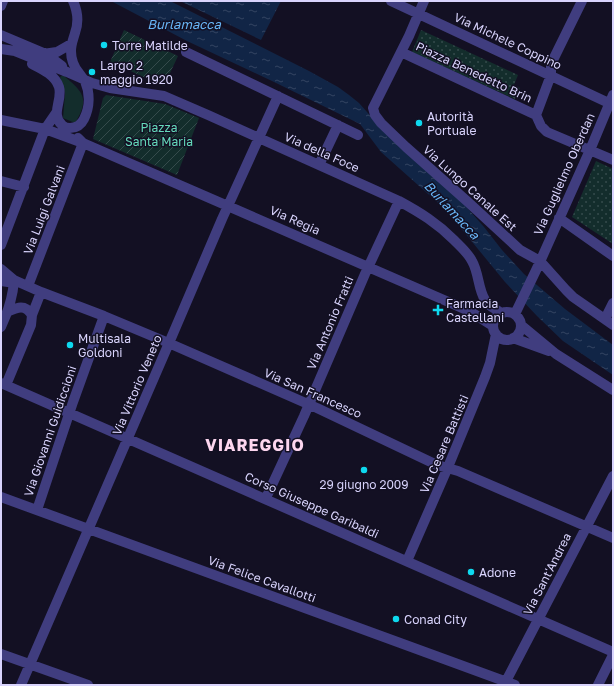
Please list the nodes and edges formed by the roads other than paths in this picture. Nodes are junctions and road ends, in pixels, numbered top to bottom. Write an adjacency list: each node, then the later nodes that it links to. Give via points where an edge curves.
1 (3, 1): 6 (street)
2 (391, 1): 7 (street, Via Michele Coppino)
3 (424, 1): 7 (street)
4 (582, 1): 16 (street, via 551,64)
5 (71, 2): 9 (street, via 78,13 78,20)
6 (1, 6)
7 (418, 13): 13 (street); 16 (street, Via Michele Coppino)
8 (1, 35): 14 (street)
9 (71, 44): 14 (street, via 57,52); 17 (street, via 74,64)
10 (1, 49): 11 (street); 20 (street, via 40,68 54,78 60,92)
11 (15, 51): 14 (street); 15 (street)
12 (186, 52): 18 (street)
13 (401, 52): 21 (street, Piazza Benedetto Brin); 39 (street, Via Lungo Canale Est, via 373,108 375,115 406,147 520,250)
14 (46, 54): 15 (street)
15 (67, 72): 17 (street, Via della Foce)
16 (551, 76): 19 (street, Via Michele Coppino); 21 (street)
17 (84, 80): 24 (street, via 89,99 86,115 79,126); 27 (street, Via della Foce, via 105,87 164,96)
18 (278, 96): 23 (street); 27 (street, Via Vittorio Veneto)
19 (612, 101): 29 (street, Via Guglielmo Oberdan)
20 (56, 112): 24 (street, via 58,120); 25 (street)
21 (536, 115): 29 (street, via 545,131)
22 (1, 120): 25 (street, Via Regia)
23 (338, 125): 26 (street); 31 (street)
24 (65, 128): 28 (street, Via Regia)
25 (45, 129): 28 (street, Via Regia); 33 (street)
26 (358, 135)
27 (259, 137): 31 (street, Via della Foce); 35 (street, Via Vittorio Veneto)
28 (83, 143): 35 (street, Via Regia); 44 (street, Via Luigi Galvani)
29 (590, 150): 30 (street); 36 (street, Via Guglielmo Oberdan)
30 (613, 160)
31 (319, 165): 34 (street, Via della Foce)
32 (1, 181): 33 (street)
33 (24, 187): 37 (street)
34 (399, 201): 40 (street, Via Antonio Fratti); 49 (street, Via della Foce, via 434,222 465,251 475,267 485,300)
35 (228, 205): 40 (street, Via Regia); 57 (street, Via Vittorio Veneto)
36 (559, 218): 38 (street); 39 (street, Via Guglielmo Oberdan)
37 (1, 245)
38 (613, 256)
39 (539, 262): 47 (street, Via Guglielmo Oberdan); 52 (street, Via Lungo Canale Est, via 573,297)
40 (369, 267): 55 (street, Via Regia, via 465,310); 61 (street, Via Antonio Fratti)
41 (1, 269): 42 (street)
42 (14, 280): 43 (street, Via San Francesco); 44 (street, Via San Francesco); 48 (street)
43 (1, 281)
44 (28, 286): 45 (street, Via San Francesco)
45 (41, 292): 50 (street); 51 (street, Via San Francesco)
46 (613, 303): 52 (street)
47 (517, 310): 49 (street); 53 (street)
48 (8, 312): 50 (street, via 21,307); 54 (street)
49 (501, 313): 55 (street, via 495,319)
50 (32, 315): 59 (street, via 31,325)
51 (104, 316): 57 (street, Via San Francesco); 62 (street, Via Giovanni Guidiccioni)
52 (609, 322)
53 (521, 325): 56 (street, via 520,331); 58 (street)
54 (1, 327)
55 (495, 330): 56 (street, via 503,339); 64 (street, Via Cesare Battisti, via 490,363)
56 (513, 338): 58 (street)
57 (169, 343): 61 (street, Via San Francesco); 63 (street, Via Vittorio Veneto)
58 (556, 354): 60 (street)
59 (4, 384): 62 (street, Corso Giuseppe Garibaldi)
60 (613, 390)
61 (309, 405): 64 (street, Via San Francesco); 67 (street, Via Antonio Fratti)
62 (70, 413): 63 (street, Corso Giuseppe Garibaldi); 68 (street, Via Giovanni Guidiccioni)
63 (128, 438): 67 (street, Corso Giuseppe Garibaldi); 70 (street, Via Vittorio Veneto)
64 (448, 467): 69 (street, Via San Francesco); 72 (street, Via Cesare Battisti)
65 (613, 476): 69 (street, Via Sant'Andrea)
66 (1, 497): 68 (street, Via Felice Cavallotti)
67 (266, 498): 72 (street, Corso Giuseppe Garibaldi)
68 (37, 510): 70 (street, Via Felice Cavallotti)
69 (586, 527): 71 (street, Via San Francesco); 73 (street, Via Sant'Andrea)
70 (89, 528): 76 (street, Via Vittorio Veneto); 77 (street, Via Felice Cavallotti)
71 (613, 538)
72 (407, 561): 73 (street, Corso Giuseppe Garibaldi)
73 (538, 619): 75 (street, Corso Giuseppe Garibaldi); 77 (street, Via Sant'Andrea)
74 (1, 654): 76 (street)
75 (613, 654): 80 (street)
76 (30, 664): 78 (street, Via Vittorio Veneto); 79 (street)
77 (508, 684)
78 (21, 685)
79 (88, 685)
80 (598, 685)

